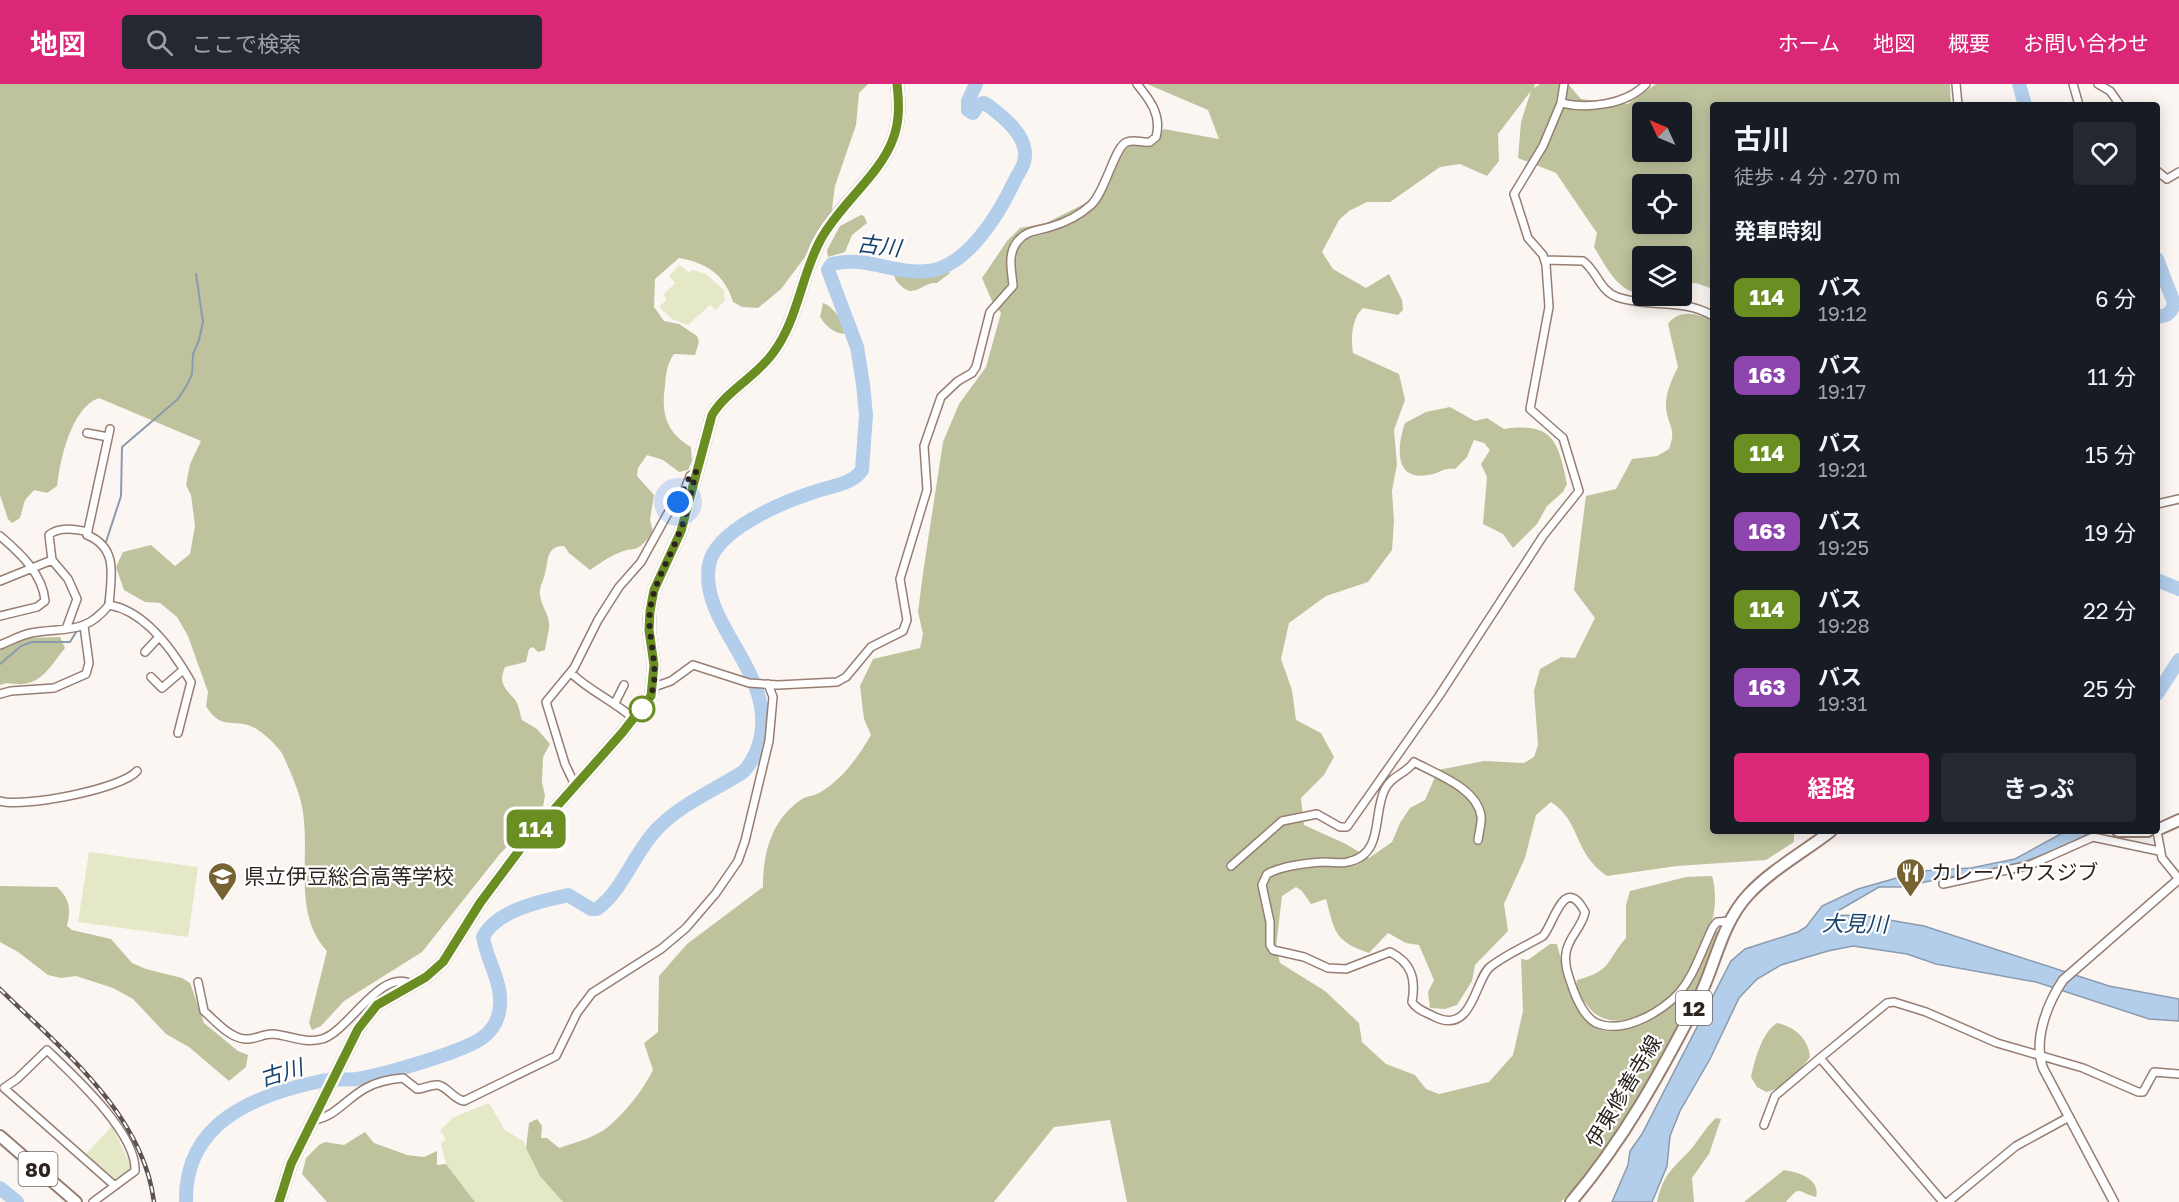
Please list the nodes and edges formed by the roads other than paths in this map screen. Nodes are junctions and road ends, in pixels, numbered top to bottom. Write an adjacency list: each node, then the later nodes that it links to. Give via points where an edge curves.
1 (897, 84): 19 (main road, via 898,114 889,149 821,238 785,335 773,355 720,402)
2 (1137, 84): 37 (street, via 1158,119 1156,137 1150,142 1122,144 1104,188 1080,213 1023,235 1011,253 1013,286 990,312 976,367 941,397 924,446 924,505 900,579 905,629 871,647 837,682)
3 (1564, 84): 11 (street)
4 (1646, 84): 11 (street, via 1625,99 1579,105)
5 (1956, 84): 8 (street)
6 (2073, 84): 9 (street)
7 (2098, 84): 10 (street)
8 (1958, 102)
9 (2078, 102)
10 (2118, 102)
11 (1561, 103): 14 (street, via 1543,146 1514,194 1528,238)
12 (2179, 172): 13 (street, via 2167,179)
13 (2160, 173)
14 (1545, 260): 15 (street, via 1582,261 1599,284 1616,297 1688,307); 53 (street, via 1549,307 1530,409 1563,438 1579,491 1543,536 1439,696 1347,827 1317,814 1282,821)
15 (1710, 315)
16 (110, 429): 18 (street)
17 (87, 433): 18 (street)
18 (108, 437): 22 (street)
19 (696, 472): 35 (street, via 690,476 682,497 645,556 598,619); 39 (main road, via 681,531 654,590 649,630)
20 (2179, 499): 21 (street)
21 (2160, 503)
22 (88, 532): 24 (street, via 78,529 51,533); 27 (street, via 110,554)
23 (1, 538): 25 (street)
24 (52, 560): 25 (street); 30 (street, via 68,579 77,599)
25 (31, 568): 26 (street); 28 (street, via 45,601 37,607)
26 (0, 581)
27 (109, 605): 29 (street); 31 (street, via 137,616)
28 (0, 616)
29 (84, 626): 30 (street); 40 (street, via 89,663 86,674 54,688)
30 (66, 629): 32 (street, via 33,633)
31 (159, 638): 33 (street); 34 (street)
32 (0, 645)
33 (145, 652)
34 (183, 670): 36 (street, via 162,688); 43 (street, via 192,685)
35 (571, 673): 41 (street, via 590,691); 45 (street, via 546,706)
36 (151, 677)
37 (768, 684): 39 (street, via 749,683 693,665 671,681); 63 (street, via 773,697 769,741 738,861 686,928 661,949 592,993 577,1013 556,1056 464,1101 456,1100 442,1087 417,1089 403,1078 390,1079 367,1087 325,1118)
38 (624, 685): 41 (street)
39 (654, 687): 42 (main road)
40 (0, 694)
41 (615, 703): 42 (street)
42 (634, 719): 45 (main road)
43 (178, 733)
44 (137, 771): 46 (street, via 50,801)
45 (575, 785): 58 (main road, via 504,869 443,962)
46 (0, 801)
47 (2179, 820): 48 (main road)
48 (2160, 829)
49 (1827, 834): 56 (main road, 伊東修善寺線 / 12, via 1748,895)
50 (2157, 834): 52 (street)
51 (1478, 840): 56 (street, via 1481,817 1477,803 1468,793 1414,762 1406,772 1392,778 1383,792 1374,842 1366,852 1347,863 1291,866 1267,874 1262,885 1270,922 1270,945 1274,950 1328,968 1346,969 1390,952 1407,964 1415,981 1412,1002 1416,1008 1446,1020 1458,1017 1475,1000 1488,968 1543,936 1556,909 1572,898 1586,912 1565,955 1576,998 1597,1023 1626,1025 1672,999 1687,983 1713,927 1717,922)
52 (2159, 851): 54 (street); 55 (street, via 2093,837 2014,870)
53 (1231, 866)
54 (2179, 879): 59 (street, via 2062,980 2040,1037)
55 (1943, 884)
56 (1731, 921): 70 (main road, 伊東修善寺線 / 12, via 1698,999 1638,1110 1600,1168)
57 (198, 982): 58 (street, via 204,1011 245,1040 276,1034 306,1040 327,1038 373,995 403,981)
58 (411, 984): 63 (main road, via 377,1005 358,1029)
59 (2039, 1056): 60 (street, via 1894,1002 1880,1008); 61 (street, via 2083,1068 2138,1092 2143,1092 2154,1072); 62 (street)
60 (1820, 1058): 64 (street, via 1775,1096); 71 (street)
61 (2179, 1074)
62 (2069, 1117): 72 (street, via 2016,1146); 73 (street)
63 (314, 1120): 67 (main road, via 291,1164)
64 (1764, 1125)
65 (0, 1137): 68 (main road, 80)
66 (115, 1186): 66 (street, via 136,1168 120,1132 102,1106 47,1050 4,1088); 69 (street)
67 (283, 1199)
68 (76, 1202)
69 (93, 1202)
70 (1571, 1202)
71 (1943, 1202)
72 (1948, 1202)
73 (2114, 1202)

